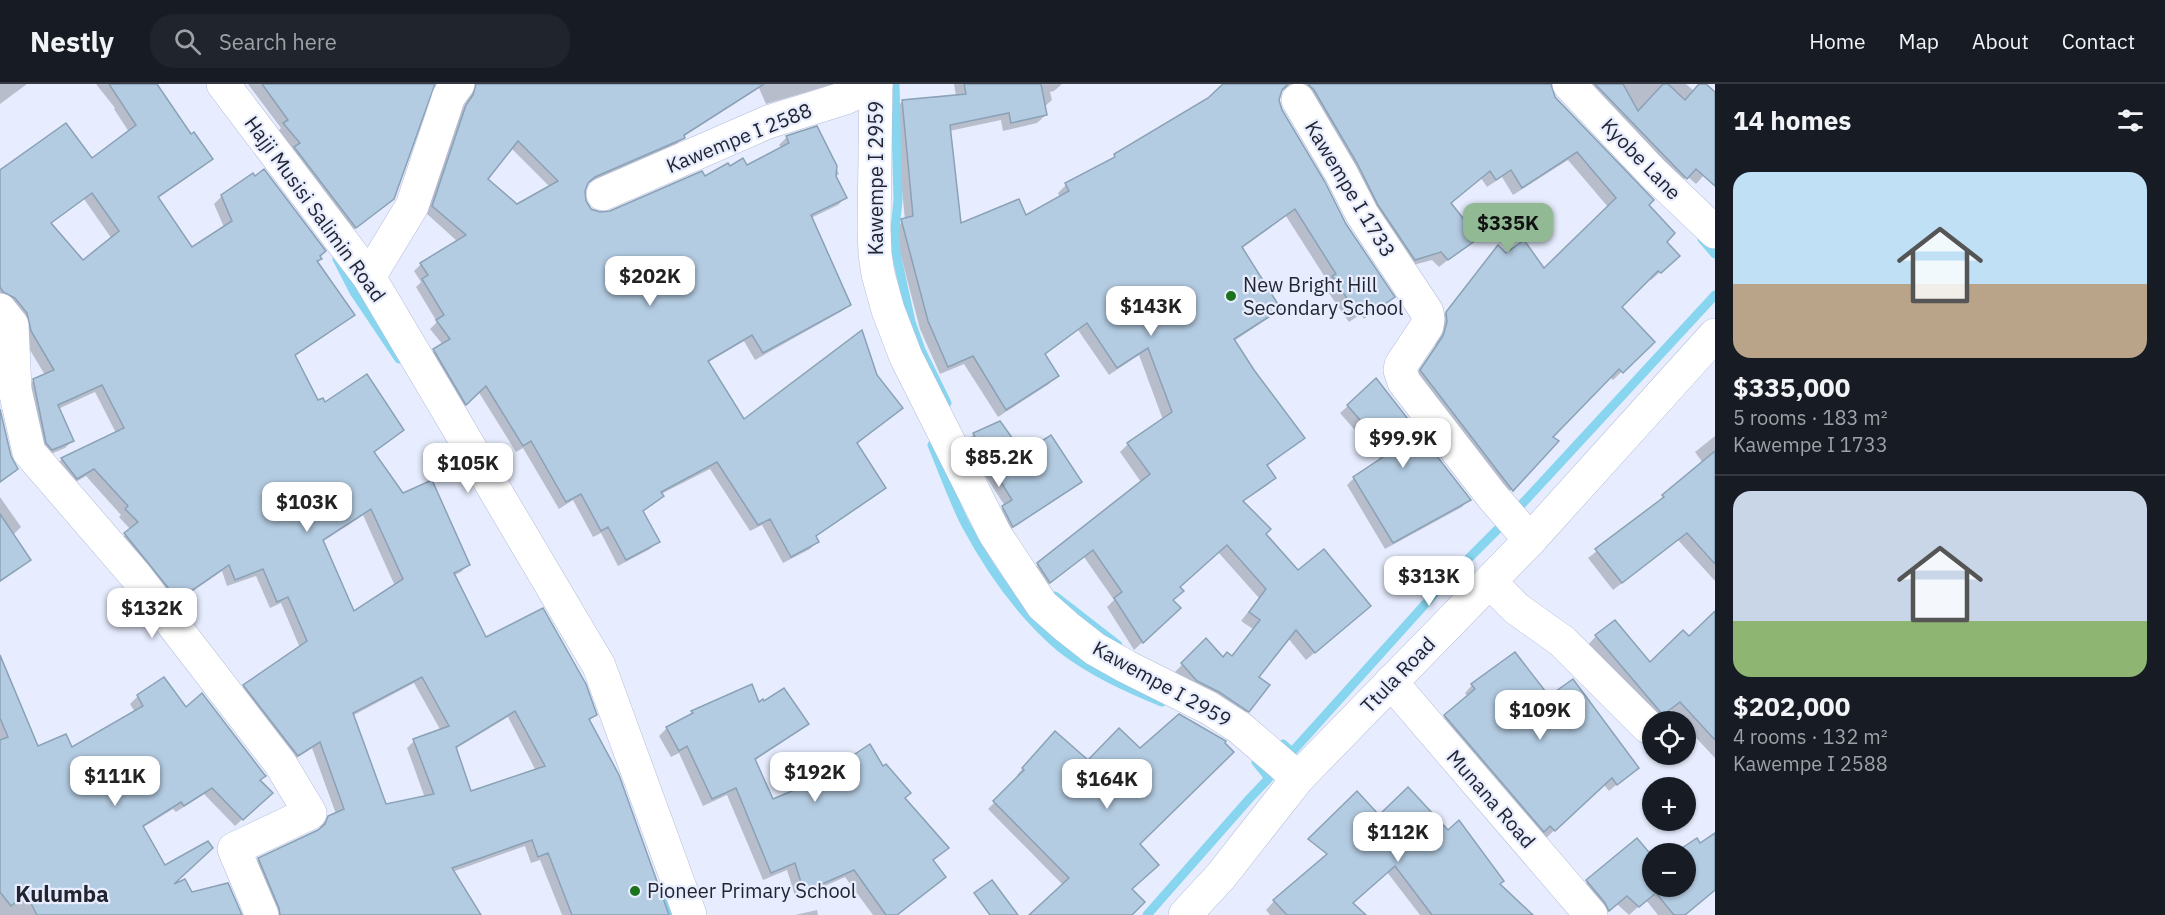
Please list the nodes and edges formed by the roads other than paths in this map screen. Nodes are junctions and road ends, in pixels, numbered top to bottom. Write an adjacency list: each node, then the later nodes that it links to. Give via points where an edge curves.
1 (224, 84): 8 (street, Hajji Musisi Salimin Road)
2 (458, 84): 8 (street, via 449,96 412,206)
3 (876, 84): 6 (street, Kawempe I 2588, via 768,122); 15 (street, Kawempe I 2959, via 873,228 878,274 906,357 995,534 1042,604 1067,627 1103,653 1240,728)
4 (1569, 84): 7 (street, Kyobe Lane)
5 (1298, 100): 11 (street, Kawempe I 1733, via 1362,214 1427,312 1426,326 1401,365 1404,382)
6 (603, 194)
7 (1715, 232)
8 (369, 277): 17 (street, Hajji Musisi Salimin Road, via 599,666)
9 (0, 310): 16 (street, via 12,325 15,390 29,452 135,575 280,763 310,813 234,849)
10 (1715, 335): 11 (street, Ttula Road)
11 (1530, 540): 12 (street, Ttula Road)
12 (1490, 582): 13 (street, Ttula Road); 14 (street, via 1517,609 1562,641)
13 (1391, 682): 15 (street, Ttula Road); 19 (street, Munana Road)
14 (1642, 721)
15 (1298, 778): 18 (street, Ttula Road)
16 (262, 915)
17 (690, 915)
18 (1185, 915)
19 (1591, 915)

